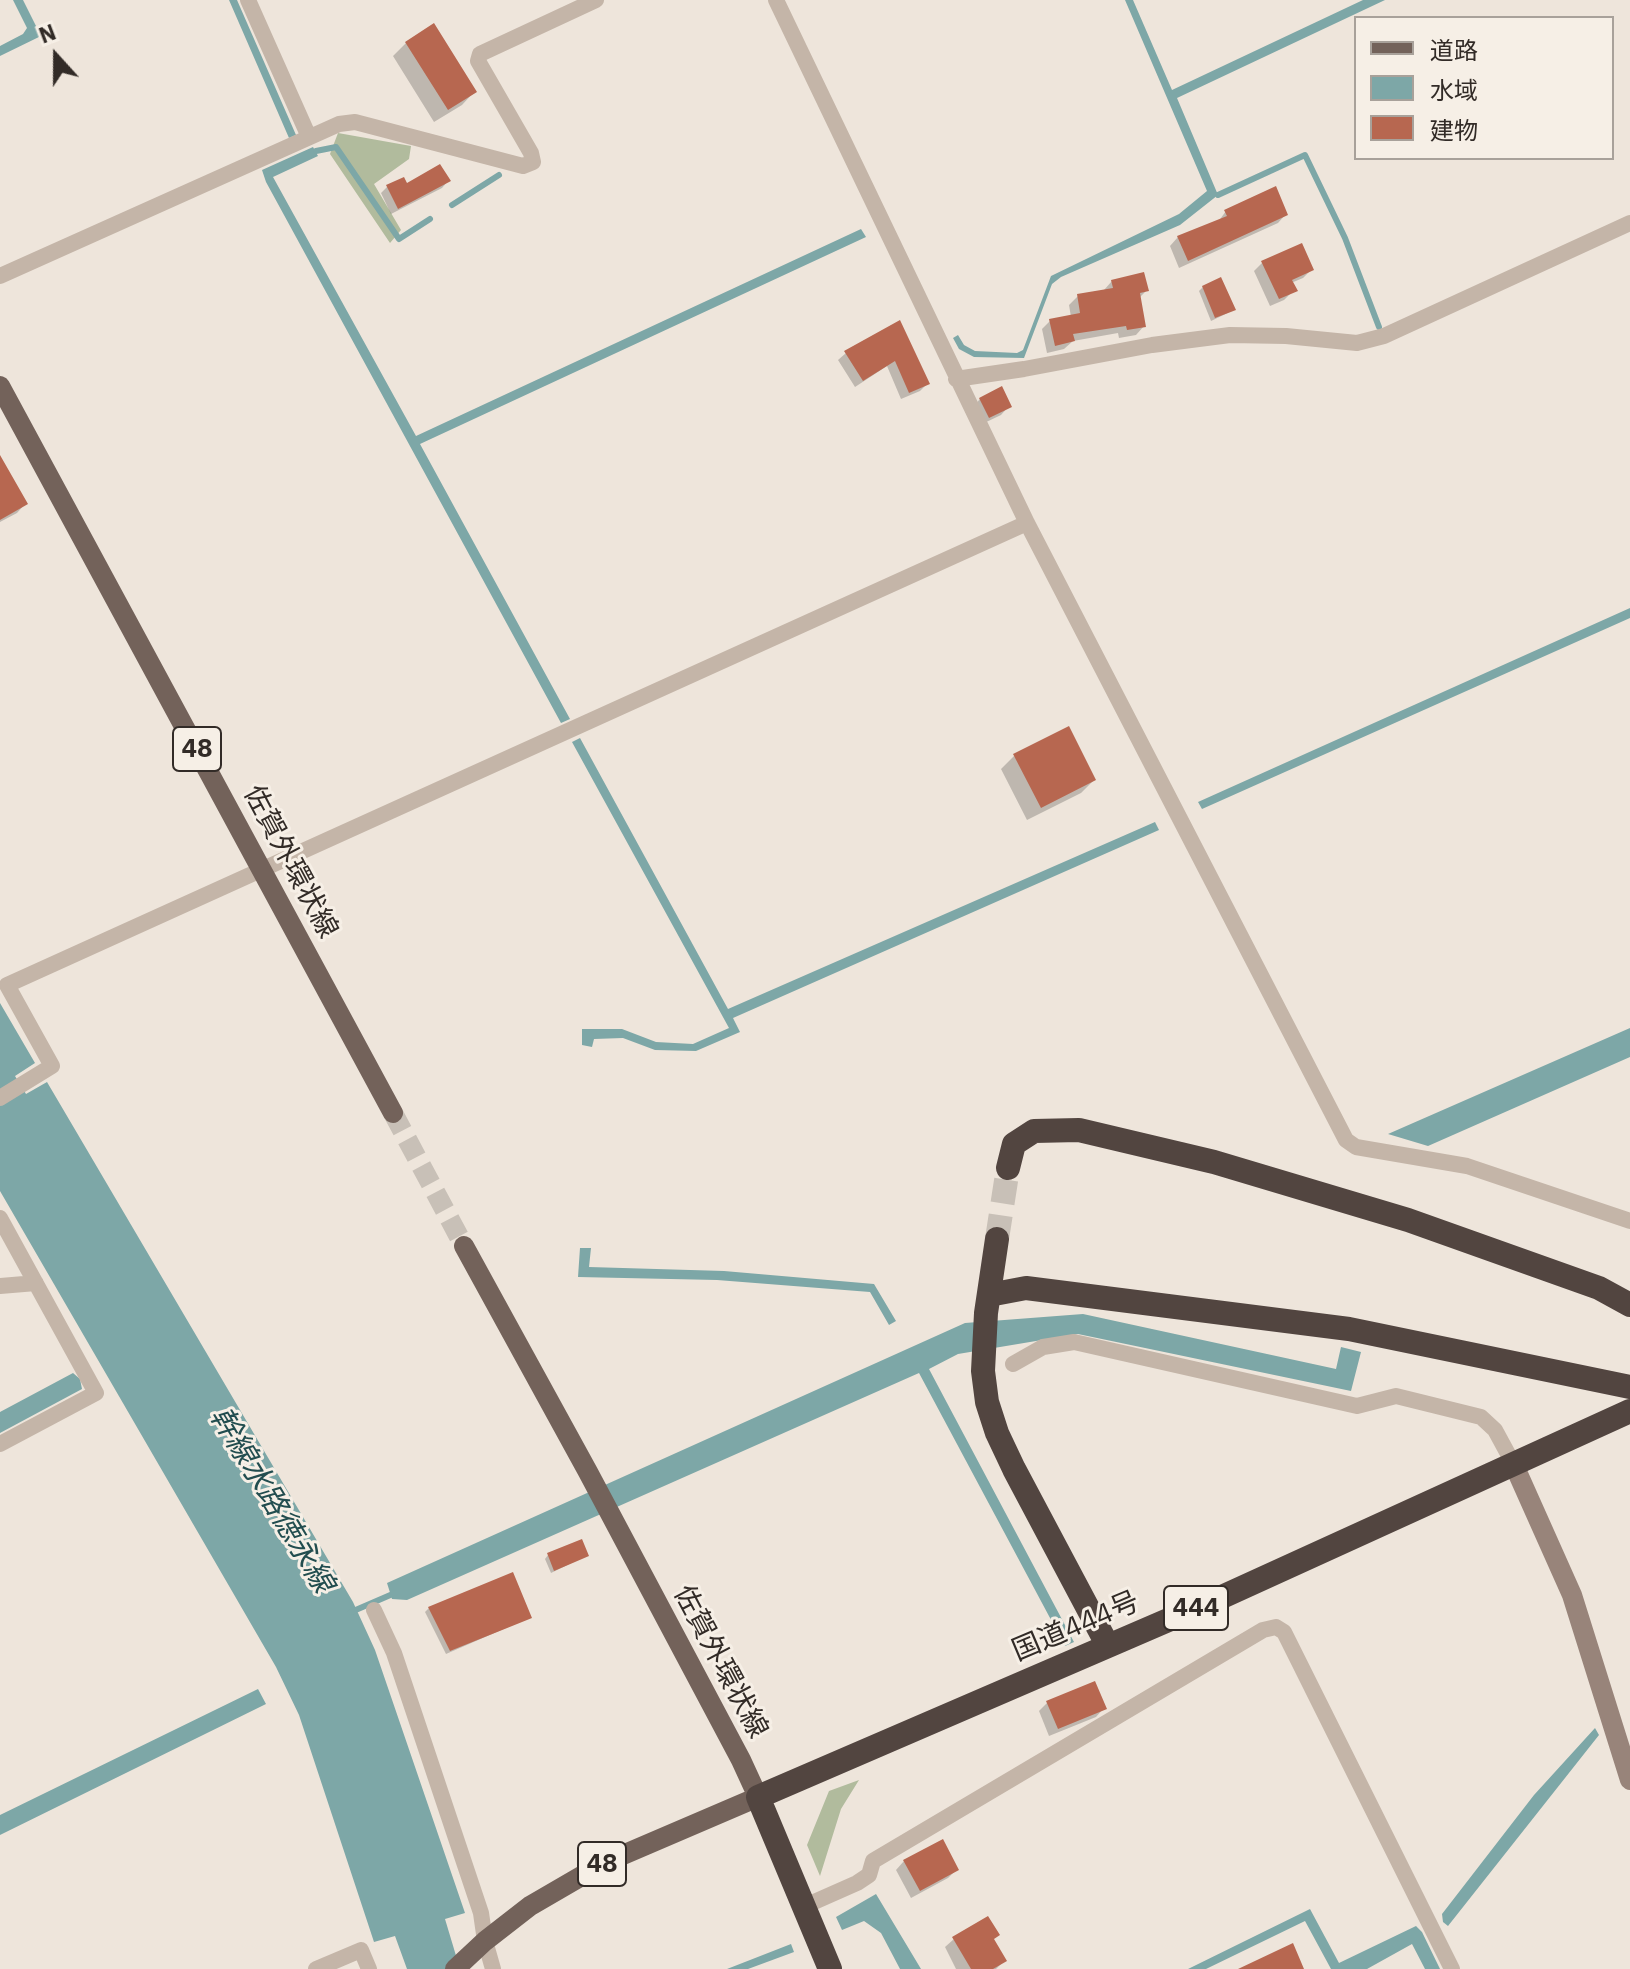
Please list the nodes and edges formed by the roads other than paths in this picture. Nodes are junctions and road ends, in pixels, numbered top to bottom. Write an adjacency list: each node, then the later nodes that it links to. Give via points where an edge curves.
1 (248, 0): 4 (street)
2 (596, 0): 4 (street, via 480,54 478,61 533,162 523,166 355,122)
3 (776, 0): 7 (street)
4 (309, 137): 6 (street)
5 (1630, 223): 7 (street, via 1384,336 1357,343 1230,335)
6 (0, 276)
7 (956, 379): 9 (street)
8 (0, 386): 10 (main road, 佐賀外環状線 / 48)
9 (1027, 523): 10 (street); 15 (street, via 1346,1140 1356,1147 1467,1166)
10 (262, 870): 11 (street, via 7,985 52,1066); 12 (main road, 佐賀外環状線 / 48)
11 (0, 1098)
12 (393, 1113)
13 (1008, 1168): 21 (highway, via 1014,1144 1034,1131 1079,1130 1214,1162 1408,1220 1599,1288)
14 (0, 1218): 18 (street)
15 (1630, 1221)
16 (997, 1239): 20 (highway)
17 (464, 1246): 30 (main road, 佐賀外環状線)
18 (36, 1283): 19 (street); 25 (street, via 96,1393)
19 (0, 1286)
20 (989, 1295): 23 (highway, via 1026,1288 1349,1329); 28 (highway, via 983,1371 997,1433)
21 (1630, 1305)
22 (1013, 1364): 26 (street, via 1043,1347 1074,1342 1357,1406 1396,1396 1481,1417 1495,1430)
23 (1620, 1385)
24 (1630, 1411): 26 (highway, 国道444号 / 444)
25 (0, 1444)
26 (1514, 1465): 28 (highway, 国道444号 / 444); 29 (street, via 1572,1595)
27 (374, 1610): 32 (street, via 394,1653 481,1913)
28 (1108, 1646): 30 (highway, 国道444号 / 444)
29 (1630, 1780)
30 (758, 1797): 31 (highway); 32 (main road, 48, via 604,1863 530,1906)
31 (805, 1906): 37 (highway); 38 (street, via 857,1883 869,1875 873,1861 1276,1627 1284,1632)
32 (485, 1941): 33 (main road, 48); 36 (street)
33 (459, 1965)
34 (316, 1969): 35 (street, via 361,1950)
35 (369, 1969)
36 (493, 1969)
37 (830, 1969)
38 (1452, 1969)

